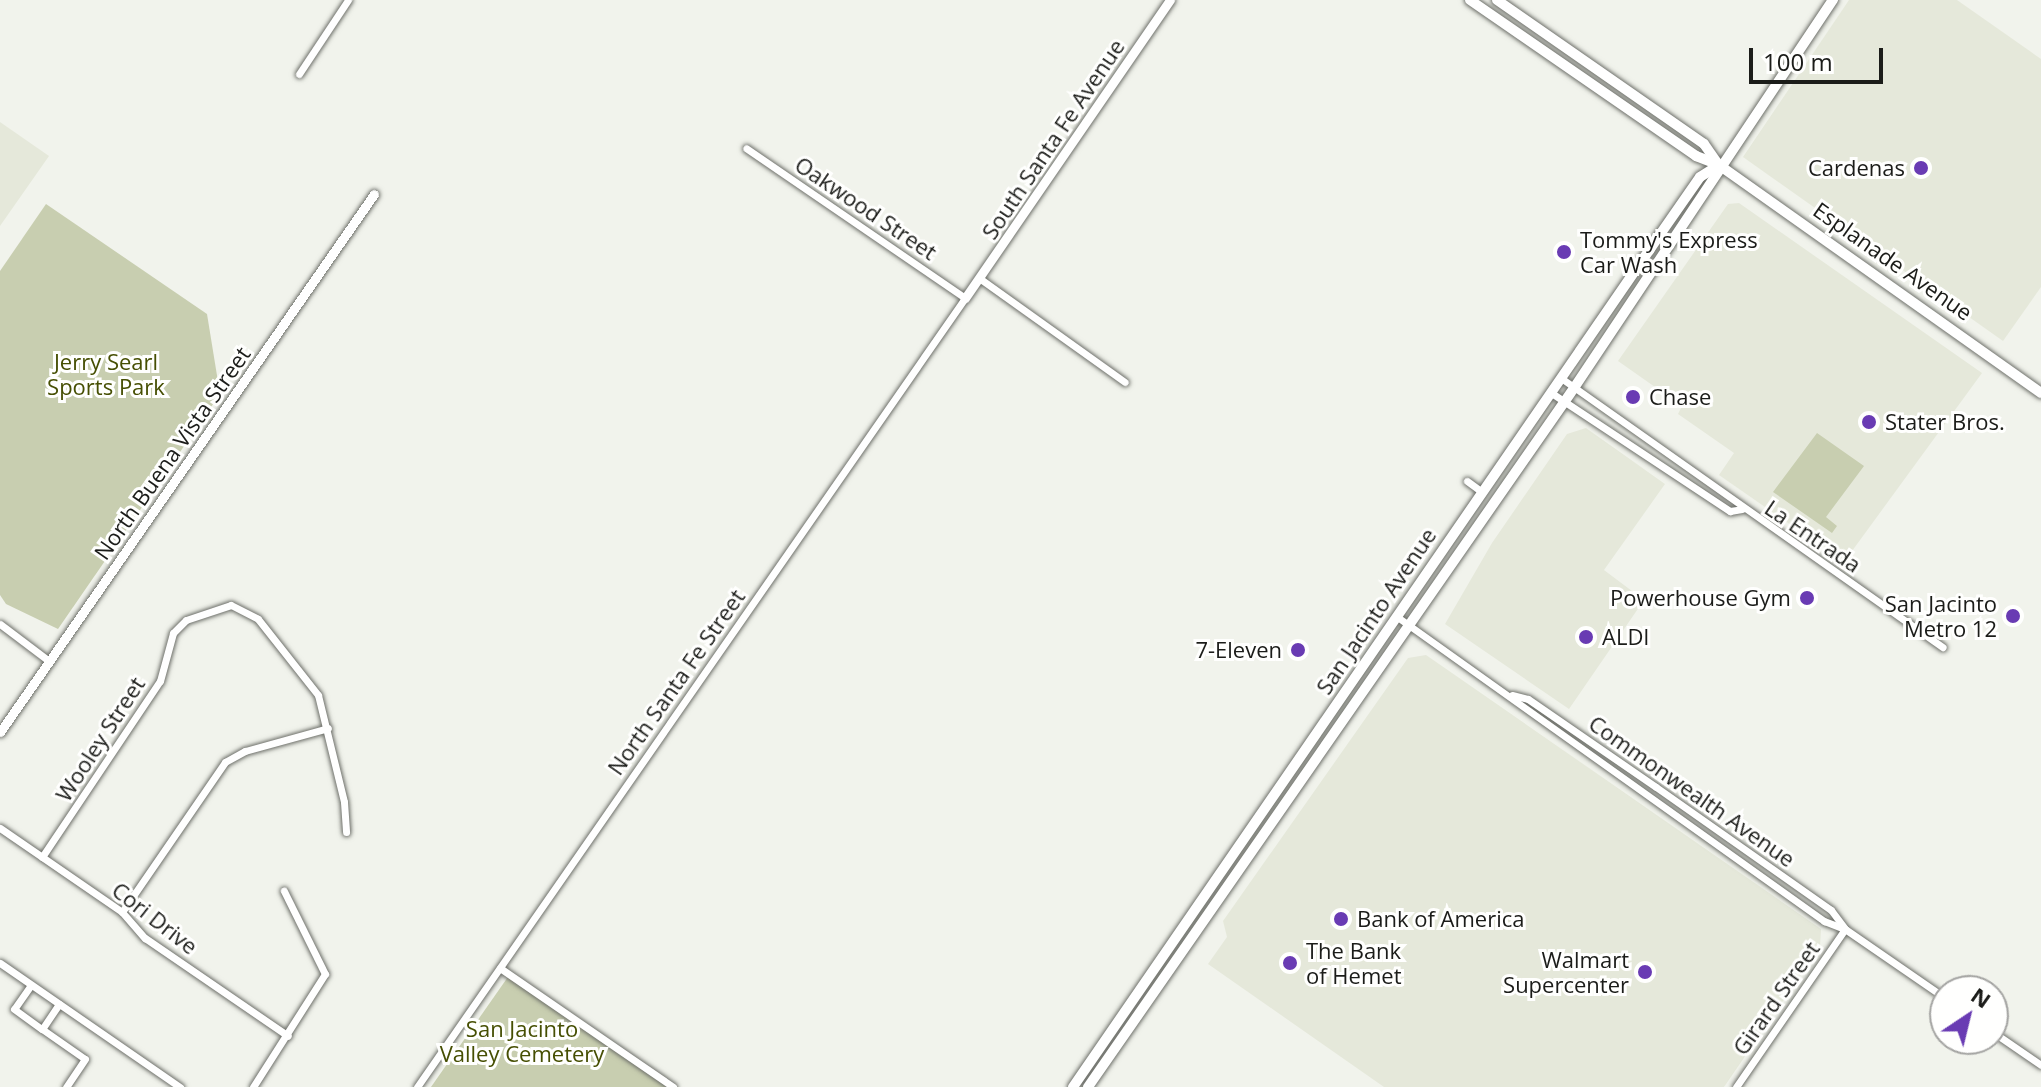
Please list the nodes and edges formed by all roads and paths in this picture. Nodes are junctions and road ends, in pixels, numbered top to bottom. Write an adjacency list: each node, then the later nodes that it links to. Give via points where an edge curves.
1 (348, 0): 6 (street)
2 (1170, 0): 10 (street, South Santa Fe Avenue)
3 (1470, 0): 8 (main road, Esplanade Avenue, via 1696,156)
4 (1497, 0): 8 (main road, Esplanade Avenue, via 1704,144)
5 (1833, 0): 8 (main road, San Jacinto Avenue)
6 (299, 74)
7 (746, 148): 11 (street, Oakwood Street)
8 (1719, 165): 12 (main road, San Jacinto Avenue, via 1700,177); 14 (main road, San Jacinto Avenue, via 1713,184); 16 (main road, Esplanade Avenue)
9 (374, 194): 25 (street, North Buena Vista Street)
10 (979, 278): 11 (street, South Santa Fe Avenue); 13 (street)
11 (965, 298): 38 (street, North Santa Fe Street)
12 (1561, 378): 14 (street, La Entrada); 15 (main road, San Jacinto Avenue)
13 (1125, 382)
14 (1574, 388): 17 (main road, San Jacinto Avenue); 20 (street, La Entrada)
15 (1550, 392): 17 (street, La Entrada); 19 (main road, San Jacinto Avenue)
16 (2041, 393)
17 (1564, 402): 20 (street, La Entrada, via 1730,511); 23 (main road, San Jacinto Avenue)
18 (1467, 481): 19 (street)
19 (1481, 491): 21 (main road, San Jacinto Avenue)
20 (1742, 509): 24 (street, La Entrada)
21 (1396, 616): 23 (street, Commonwealth Avenue); 27 (main road, San Jacinto Avenue)
22 (0, 624): 25 (street)
23 (1411, 625): 26 (street, Commonwealth Avenue); 30 (main road, San Jacinto Avenue)
24 (1943, 647)
25 (49, 661): 29 (street, North Buena Vista Street)
26 (1511, 695): 36 (street, Commonwealth Avenue, via 1521,709 1824,921); 36 (street, Commonwealth Avenue, via 1528,699 1719,831 1831,910)
27 (1324, 724): 30 (main road, via 1321,738 1286,790); 51 (main road, San Jacinto Avenue)
28 (328, 728): 32 (street); 33 (street, Wooley Street, via 318,695 247,610 231,605 186,620 173,633 160,681); 35 (street, via 245,751 225,762)
29 (0, 732)
30 (1290, 801): 52 (main road, San Jacinto Avenue)
31 (0, 828): 33 (street, Cori Drive)
32 (346, 832)
33 (42, 857): 35 (street, Cori Drive)
34 (284, 891): 43 (street, via 325,974)
35 (122, 912): 43 (street, Cori Drive, via 145,938)
36 (1845, 929): 40 (street, Commonwealth Avenue); 53 (street, Girard Street)
37 (0, 963): 39 (street)
38 (500, 968): 49 (street, North Santa Fe Street); 50 (street)
39 (31, 985): 41 (street); 42 (street, via 14,1009)
40 (1929, 987)
41 (59, 1004): 42 (street); 47 (street)
42 (42, 1029): 46 (street, via 85,1059)
43 (288, 1036): 48 (street)
44 (2009, 1043): 45 (street)
45 (2041, 1065)
46 (66, 1087)
47 (180, 1087)
48 (253, 1087)
49 (417, 1087)
50 (673, 1087)
51 (1073, 1087)
52 (1088, 1087)
53 (1736, 1087)

